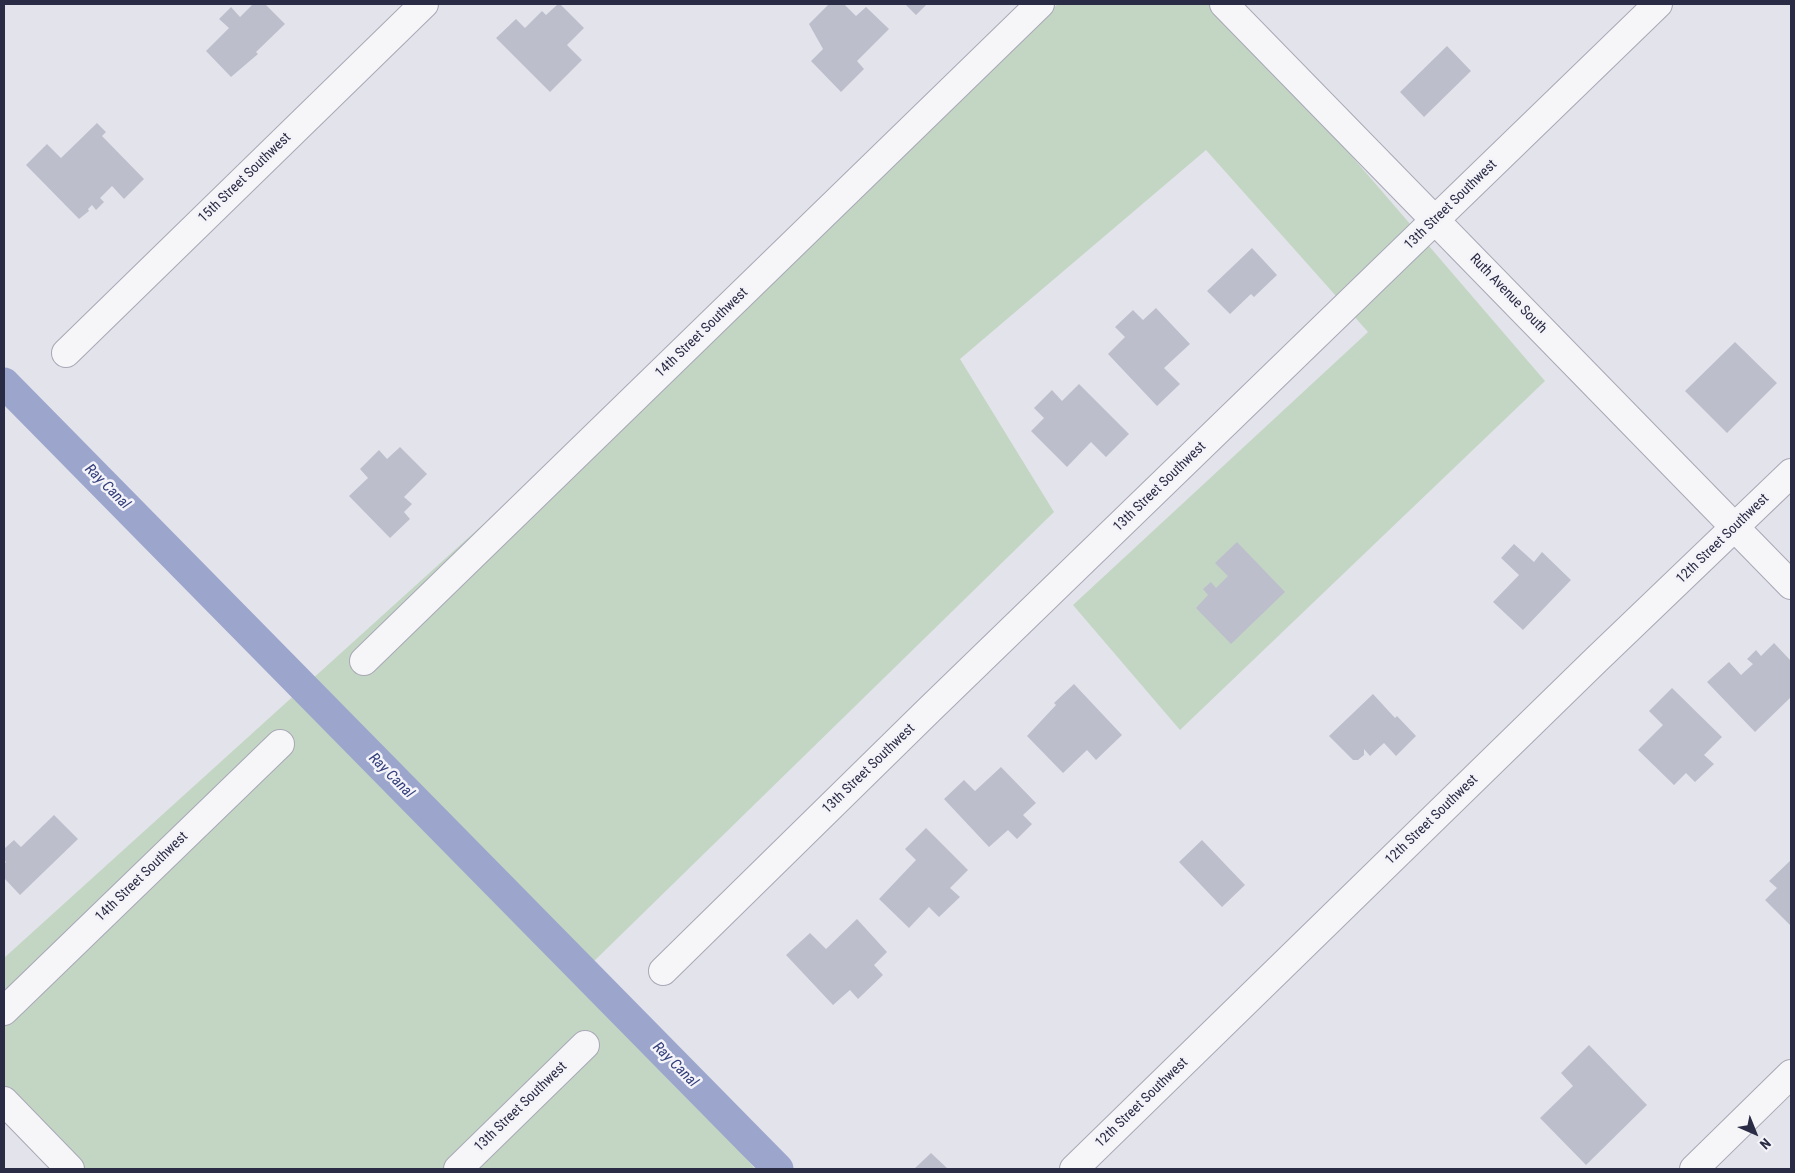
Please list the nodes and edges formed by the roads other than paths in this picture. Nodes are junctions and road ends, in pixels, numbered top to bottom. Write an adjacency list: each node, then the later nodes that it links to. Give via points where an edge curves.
1 (424, 4): 6 (street, 15th Street Southwest)
2 (1040, 4): 10 (street, 14th Street Southwest)
3 (1224, 4): 5 (street, Ruth Avenue South)
4 (1658, 4): 5 (street, 13th Street Southwest)
5 (1436, 220): 8 (street, Ruth Avenue South); 12 (street, 13th Street Southwest)
6 (66, 353)
7 (1791, 473): 8 (street, 12th Street Southwest)
8 (1735, 527): 9 (street, Ruth Avenue South); 19 (street, 12th Street Southwest)
9 (1791, 585)
10 (364, 661)
11 (280, 744): 13 (street, 14th Street Southwest)
12 (663, 971)
13 (4, 1011)
14 (585, 1045): 18 (street, 13th Street Southwest)
15 (1791, 1074): 20 (street)
16 (4, 1101): 17 (street)
17 (70, 1169)
18 (458, 1169)
19 (1074, 1169)
20 (1694, 1169)

